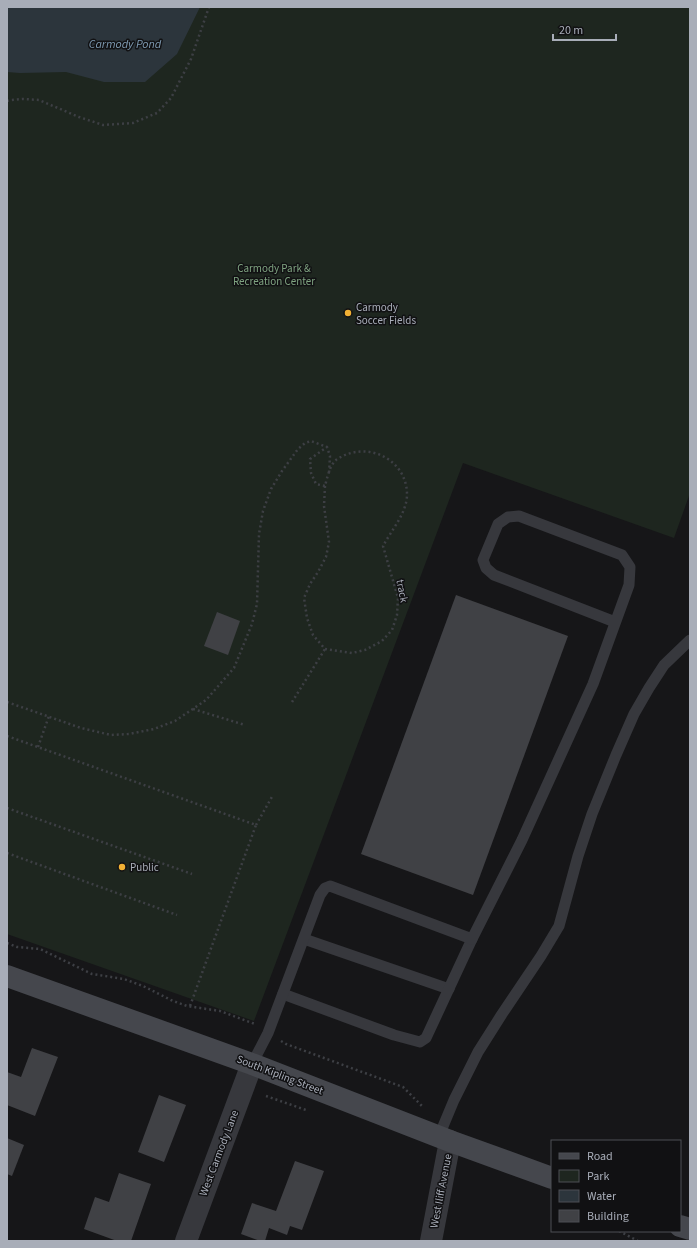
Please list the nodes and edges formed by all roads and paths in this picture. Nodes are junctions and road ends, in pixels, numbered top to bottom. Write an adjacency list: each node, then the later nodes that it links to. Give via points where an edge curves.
1 (209, 7): 2 (path, via 191,59 171,98 157,114 134,123 103,125 39,100)
2 (7, 101)
3 (327, 446): 4 (path); 7 (path, via 310,459 311,473 316,484); 13 (path, via 311,441 305,443 282,470 271,489 263,511 259,534 257,604 252,624 234,668 206,700)
4 (330, 456): 5 (path); 6 (path)
5 (335, 461): 6 (path); 10 (path, track, via 353,453 372,452 381,455 399,468 406,480 407,498 383,546 398,598 397,615 392,630 382,642 365,650 352,653)
6 (329, 473): 7 (path)
7 (325, 486): 10 (path, via 324,506 329,542 326,557 304,598 313,635)
8 (615, 622): 8 (lane, via 629,584 630,567 622,555 519,516 508,517 498,524 483,560 486,568 494,576); 25 (lane, via 593,684 522,840)
9 (690, 640): 34 (lane, via 664,665 634,714 592,814 559,926 478,1052 454,1100)
10 (325, 649): 12 (path)
11 (7, 702): 14 (path)
12 (292, 702)
13 (192, 709): 14 (path, via 175,721 154,729 111,735 81,728); 15 (path)
14 (49, 716): 17 (path)
15 (245, 725)
16 (7, 736): 17 (path)
17 (38, 747): 20 (path)
18 (273, 795): 20 (path)
19 (7, 808): 22 (path)
20 (256, 825): 30 (path)
21 (7, 853): 23 (path)
22 (192, 874)
23 (177, 915)
24 (304, 939): 25 (lane, via 320,895 330,886); 28 (lane); 29 (lane)
25 (472, 939): 28 (lane)
26 (7, 943): 30 (path, via 17,947 40,949 92,974 124,979)
27 (7, 976): 32 (street, South Kipling Street)
28 (448, 989): 29 (lane, via 426,1038 420,1042)
29 (283, 994): 31 (lane)
30 (190, 1006): 31 (path, via 220,1011 255,1024)
31 (268, 1033): 32 (lane); 33 (path, via 286,1044 403,1087)
32 (252, 1064): 34 (street, South Kipling Street); 37 (street, West Carmody Lane)
33 (423, 1107)
34 (445, 1138): 35 (street, South Kipling Street); 38 (street, West Iliff Avenue)
35 (551, 1178)
36 (621, 1232): 39 (path)
37 (186, 1241)
38 (432, 1241)
39 (638, 1241)

